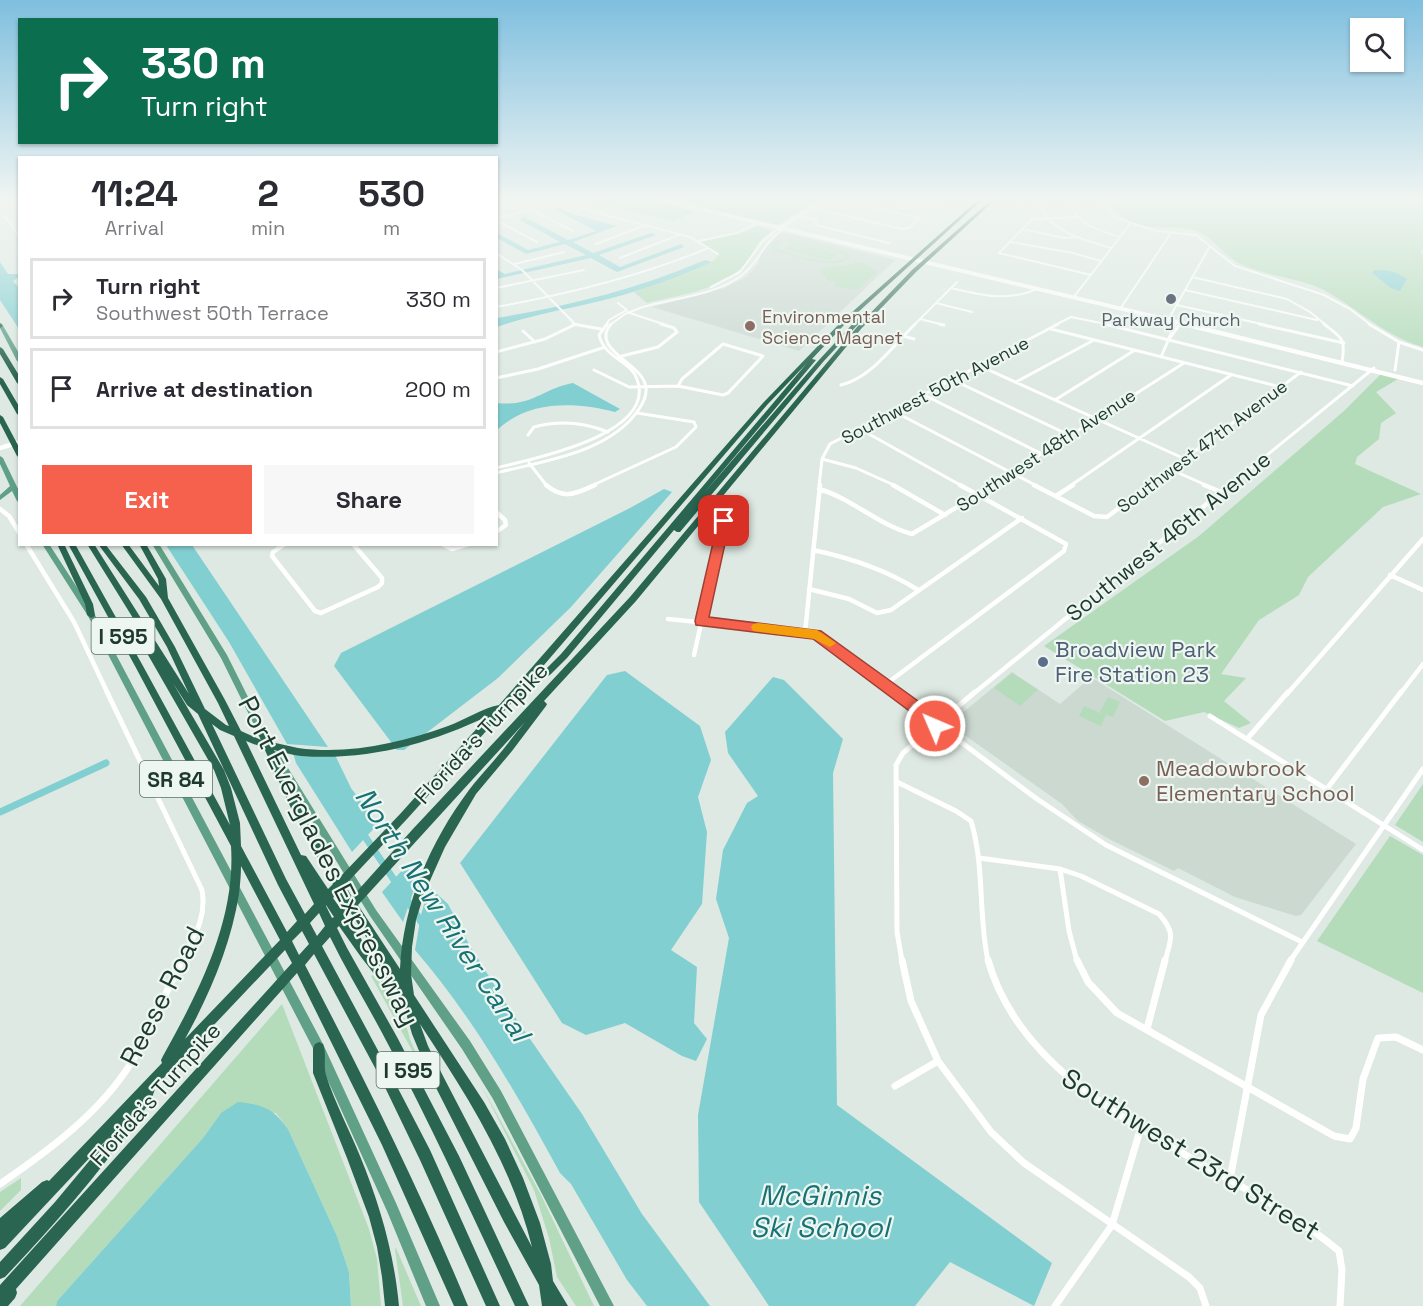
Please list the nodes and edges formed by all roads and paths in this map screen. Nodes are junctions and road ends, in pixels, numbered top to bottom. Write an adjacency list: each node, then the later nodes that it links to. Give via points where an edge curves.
1 (510, 261): 13 (street)
2 (527, 261): 13 (street)
3 (676, 261): 26 (street, via 632,278)
4 (748, 261): 33 (street, via 725,281)
5 (910, 261): 55 (highway, Florida's Turnpike)
6 (918, 261): 22 (main road)
7 (926, 261): 15 (highway, Florida's Turnpike)
8 (1030, 261): 16 (street)
9 (1101, 261): 16 (street)
10 (1152, 261): 32 (street)
11 (1201, 261): 17 (street)
12 (1231, 261): 51 (street, via 1245,271 1324,294)
13 (515, 264): 18 (street)
14 (584, 270): 18 (street)
15 (914, 272): 141 (highway, via 898,282 821,361); 147 (highway, Florida's Turnpike, via 852,336 677,549)
16 (1091, 275): 27 (street)
17 (1192, 277): 24 (street); 37 (street, via 1287,300)
18 (533, 282): 20 (street); 26 (street)
19 (957, 282): 21 (street)
20 (498, 288)
21 (951, 288): 25 (street); 29 (street)
22 (1037, 289): 25 (street, via 1021,296); 27 (main road)
23 (989, 291): 25 (street)
24 (1185, 291): 30 (street); 37 (street)
25 (987, 296)
26 (549, 298): 31 (street); 40 (street)
27 (1072, 298): 32 (main road)
28 (618, 303): 33 (street)
29 (936, 303): 34 (street); 35 (street)
30 (1177, 305): 36 (street); 52 (street)
31 (498, 307)
32 (1120, 309): 36 (main road)
33 (626, 311): 42 (street); 43 (street); 61 (street, via 677,330 658,347)
34 (972, 312)
35 (920, 319): 41 (street); 46 (street)
36 (1168, 320): 38 (main road)
37 (1317, 320): 52 (street)
38 (1179, 323): 48 (street); 63 (main road)
39 (0, 325): 60 (main road)
40 (574, 325): 42 (street); 50 (street)
41 (944, 325)
42 (601, 329): 43 (street); 54 (street)
43 (607, 329): 53 (street)
44 (1051, 329): 48 (street, Southwest 50th Avenue, via 1071,317); 49 (street); 65 (street, Southwest 50th Avenue)
45 (523, 331): 50 (street)
46 (902, 336): 47 (street); 77 (street, via 865,374)
47 (914, 339)
48 (1169, 339): 62 (street); 69 (street)
49 (1094, 340): 57 (street); 75 (street)
50 (536, 342): 59 (street)
51 (1399, 342): 58 (street); 68 (street)
52 (1344, 343): 63 (street)
53 (608, 346): 54 (street); 61 (street)
54 (602, 348): 71 (street, via 544,368); 80 (street, via 633,372)
55 (817, 348): 141 (highway, via 813,360); 172 (highway, Florida's Turnpike, via 404,816)
56 (0, 349): 73 (highway)
57 (1136, 350): 62 (street); 84 (street)
58 (1423, 350)
59 (498, 352)
60 (18, 357)
61 (621, 357): 81 (street, via 638,370)
62 (1161, 357): 64 (street)
63 (1345, 362): 66 (main road)
64 (1184, 363): 70 (street); 90 (street, Southwest 48th Avenue)
65 (979, 366): 74 (street, Southwest 50th Avenue); 75 (street)
66 (1373, 369): 76 (main road); 79 (street, Southwest 46th Avenue)
67 (594, 370): 80 (street, via 622,386)
68 (1395, 370)
69 (1301, 372): 79 (street); 82 (street, Southwest 47th Avenue)
70 (1231, 375): 82 (street); 96 (street)
71 (498, 378)
72 (0, 379): 85 (highway)
73 (18, 380)
74 (953, 380): 83 (street, Southwest 50th Avenue); 95 (street)
75 (1016, 382): 84 (street)
76 (1423, 382)
77 (841, 385)
78 (678, 386): 78 (street, via 718,346 728,344 763,356 728,393); 81 (street)
79 (1353, 386): 109 (street, Southwest 46th Avenue)
80 (640, 387): 81 (street); 87 (street)
81 (646, 387): 88 (street)
82 (1281, 387): 102 (street, Southwest 47th Avenue)
83 (924, 395): 86 (street, Southwest 50th Avenue); 99 (street)
84 (1055, 400): 90 (street)
85 (18, 410)
86 (893, 411): 91 (street, Southwest 50th Avenue); 106 (street)
87 (632, 412): 88 (street); 92 (street)
88 (638, 413): 93 (street); 103 (street, via 697,424 676,447 570,496 553,490)
89 (0, 417): 97 (highway)
90 (1096, 419): 95 (street, Southwest 48th Avenue); 96 (street)
91 (860, 429): 101 (street, Southwest 50th Avenue, via 830,444); 110 (street)
92 (608, 432): 93 (street); 94 (street, via 592,424 553,422 534,427); 103 (street)
93 (613, 434): 103 (street, via 584,447)
94 (528, 435)
95 (1069, 435): 99 (street, Southwest 48th Avenue)
96 (1139, 438): 102 (street); 111 (street)
97 (17, 447): 98 (main road)
98 (0, 450)
99 (1042, 454): 106 (street, Southwest 48th Avenue)
100 (0, 458): 107 (main road)
101 (822, 459): 108 (street, Southwest 50th Avenue); 116 (street, via 872,473)
102 (1185, 459): 105 (street, Southwest 47th Avenue)
103 (528, 462): 104 (street)
104 (498, 470)
105 (1172, 470): 109 (street); 111 (street, Southwest 47th Avenue, via 1107,517)
106 (1011, 472): 110 (street, Southwest 48th Avenue); 111 (street)
107 (13, 487): 112 (main road); 113 (main road)
108 (819, 489): 116 (street, Southwest 48th Avenue, via 834,492 906,533 912,534); 135 (street, Southwest 50th Avenue)
109 (1221, 492): 152 (street, Southwest 46th Avenue)
110 (979, 494): 116 (street, Southwest 48th Avenue); 117 (street)
111 (1056, 496)
112 (18, 497)
113 (0, 498)
114 (0, 509): 119 (street)
115 (498, 514): 120 (street, via 506,525)
116 (945, 515)
117 (1022, 518): 138 (street); 150 (street, via 1066,544 1064,550)
118 (724, 521): 144 (street)
119 (18, 531)
120 (498, 531)
121 (1423, 538): 136 (street)
122 (27, 546): 174 (street, Reese Road, via 74,622 202,890 205,907 192,942 120,1078 53,1145)
123 (46, 546): 142 (main road, SR 84)
124 (61, 546): 142 (highway)
125 (72, 546): 184 (highway, I 595, via 174,728 339,1040)
126 (91, 546): 149 (highway)
127 (103, 546): 185 (highway, via 142,597 171,647 262,841 425,1155)
128 (125, 546): 140 (highway, Port Everglades Expressway / I 595)
129 (143, 546): 140 (highway, via 162,579)
130 (156, 546): 153 (main road, via 224,657)
131 (282, 546): 132 (street, via 272,556 315,611 321,613 382,583)
132 (355, 546)
133 (444, 546): 134 (street, via 455,550)
134 (465, 546)
135 (813, 550): 137 (street, Southwest 50th Avenue); 138 (street, via 860,560)
136 (1390, 575): 139 (street); 154 (street)
137 (809, 589): 138 (street, via 849,599 876,613 891,610); 145 (street, Southwest 50th Avenue)
138 (918, 590)
139 (1423, 590)
140 (164, 598): 159 (highway, Port Everglades Expressway / I 595, via 222,702)
141 (608, 606): 149 (highway, via 548,672 507,702 446,732 382,748 313,752 255,742 201,713)
142 (91, 615): 166 (main road, SR 84)
143 (668, 619): 144 (street)
144 (701, 621): 145 (street); 146 (street)
145 (805, 633): 150 (street, via 825,639)
146 (694, 656)
147 (577, 662): 175 (highway, Florida's Turnpike, via 416,833); 188 (highway, via 470,795 444,839 418,894 406,958 408,1000 421,1044 508,1216)
148 (1423, 664): 157 (street)
149 (167, 674): 179 (highway, via 227,789 232,808 237,858 223,938 189,1020 146,1096 79,1185)
150 (886, 684): 152 (street)
151 (1210, 716): 154 (street)
152 (937, 723): 156 (street, Southwest 46th Avenue, via 900,756); 163 (street, via 1037,799 1106,845)
153 (263, 734): 164 (highway, via 275,768 310,833); 189 (main road, via 373,913 498,1095)
154 (1247, 739): 157 (street)
155 (1423, 769): 158 (street)
156 (897, 782): 161 (street, Southwest 23rd Street, via 971,821); 168 (street, Southwest 46th Avenue, via 897,932 911,1001)
157 (1326, 790): 158 (street)
158 (1384, 826): 160 (street); 163 (street)
159 (287, 837): 164 (highway, via 363,950); 186 (highway, Port Everglades Expressway / I 595, via 454,1161)
160 (1423, 850)
161 (980, 858): 162 (street); 171 (street, Southwest 23rd Street, via 985,950 1002,998 1025,1036 1052,1066 1081,1090)
162 (1060, 869): 165 (street, via 1075,958 1087,984 1117,1013); 165 (street, via 1159,914 1168,924 1172,935)
163 (1302, 942): 169 (street, via 1261,1015)
164 (409, 997): 187 (highway, via 467,1085 518,1184 538,1238)
165 (1147, 1029): 169 (street)
166 (319, 1048): 182 (highway, via 319,1073 382,1238); 183 (main road, SR 84)
167 (1423, 1050): 169 (street, via 1386,1034 1378,1038 1363,1079 1356,1128 1350,1139 1334,1136)
168 (938, 1061): 170 (street); 176 (street, Southwest 46th Avenue, via 991,1132 1024,1163)
169 (1246, 1085): 173 (street)
170 (895, 1086)
171 (1140, 1126): 173 (street, Southwest 23rd Street); 176 (street)
172 (64, 1174): 177 (highway); 178 (highway, Florida's Turnpike)
173 (1230, 1179): 192 (street, Southwest 23rd Street, via 1339,1251)
174 (0, 1184)
175 (67, 1223): 180 (highway, Florida's Turnpike); 181 (highway)
176 (1112, 1225): 190 (street); 191 (street, Southwest 46th Avenue, via 1189,1277 1200,1288)
177 (0, 1227)
178 (0, 1243)
179 (0, 1272)
180 (0, 1296)
181 (0, 1305)
182 (392, 1306)
183 (433, 1306)
184 (461, 1306)
185 (493, 1306)
186 (522, 1306)
187 (549, 1306)
188 (561, 1306)
189 (607, 1306)
190 (1055, 1306)
191 (1206, 1306)
192 (1341, 1306)

